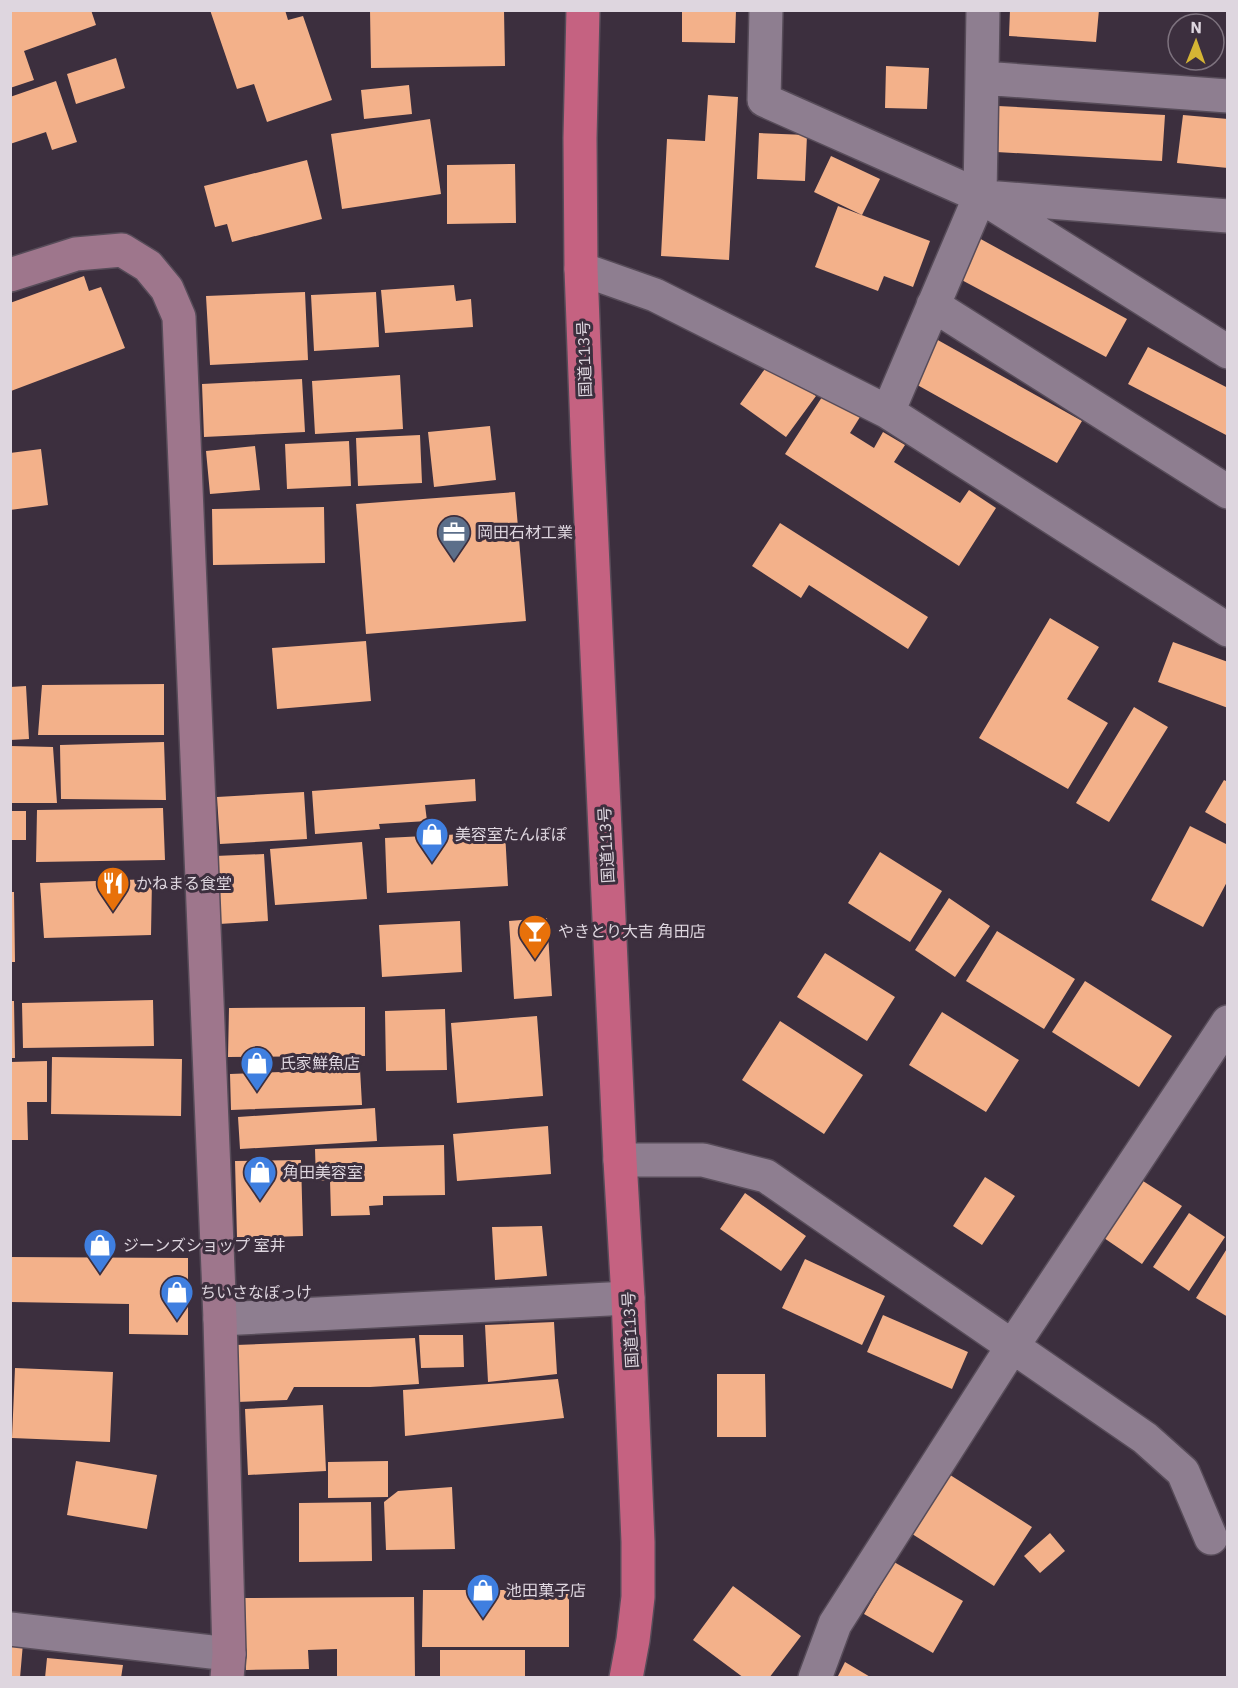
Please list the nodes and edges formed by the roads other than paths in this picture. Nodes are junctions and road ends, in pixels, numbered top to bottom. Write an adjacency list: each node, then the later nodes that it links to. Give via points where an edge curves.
1 (583, 10): 8 (highway, 国道113号)
2 (766, 10): 6 (street, via 764,100)
3 (983, 10): 4 (street)
4 (982, 78): 5 (street); 6 (street)
5 (1227, 96)
6 (980, 196): 7 (street); 10 (street); 11 (street)
7 (1227, 216)
8 (582, 269): 12 (street, via 655,295); 16 (highway, 国道113号)
9 (10, 275): 18 (street, via 76,254 122,250 148,266 167,289 179,317)
10 (933, 306): 12 (street); 13 (street)
11 (1227, 352)
12 (888, 412): 14 (street)
13 (1227, 492)
14 (1227, 630)
15 (1227, 1022): 19 (street)
16 (620, 1160): 17 (highway, 国道113号); 19 (street, via 704,1160 766,1176)
17 (628, 1298): 18 (street); 23 (highway, 国道113号, via 638,1597)
18 (220, 1319): 22 (street)
19 (1012, 1347): 20 (street, via 1145,1438 1183,1472); 24 (street, via 835,1624)
20 (1211, 1538)
21 (10, 1629): 22 (street)
22 (228, 1666)
23 (626, 1677)
24 (815, 1677)

